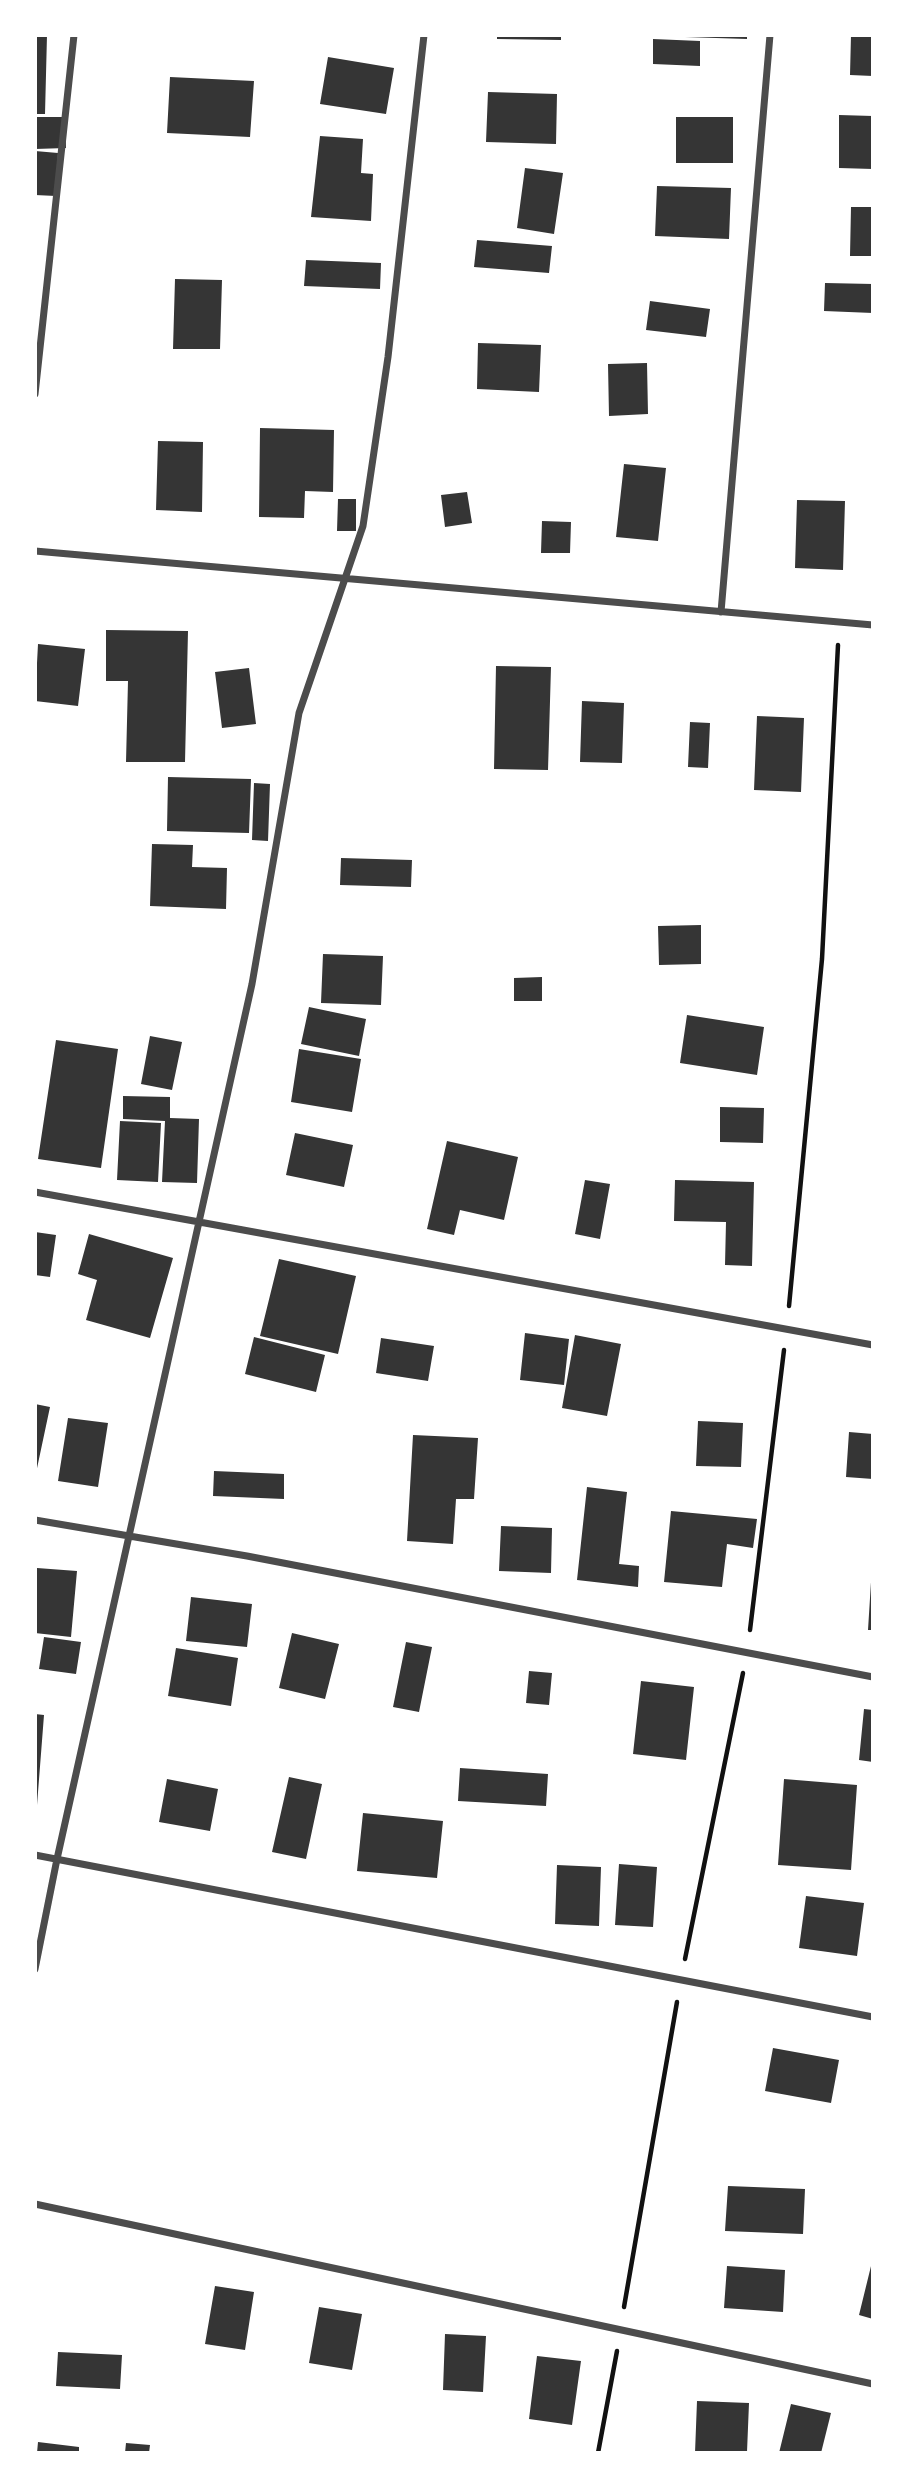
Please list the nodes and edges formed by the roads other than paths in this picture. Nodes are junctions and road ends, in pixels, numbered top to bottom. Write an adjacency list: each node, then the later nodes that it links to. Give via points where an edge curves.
1 (74, 35): 4 (street)
2 (424, 35): 6 (street, via 388,357 363,526)
3 (770, 35): 7 (street)
4 (35, 394)
5 (35, 551): 6 (street)
6 (343, 580): 7 (street); 10 (street, via 299,713 252,984)
7 (721, 612): 8 (street)
8 (873, 625)
9 (35, 1192): 10 (street)
10 (198, 1224): 11 (street); 13 (street)
11 (873, 1345)
12 (35, 1520): 13 (street)
13 (129, 1538): 14 (street, via 247,1556); 16 (street)
14 (873, 1677)
15 (35, 1855): 16 (street)
16 (57, 1859): 17 (street); 18 (street)
17 (35, 1969)
18 (873, 2017)
19 (35, 2204): 20 (street)
20 (873, 2384)

